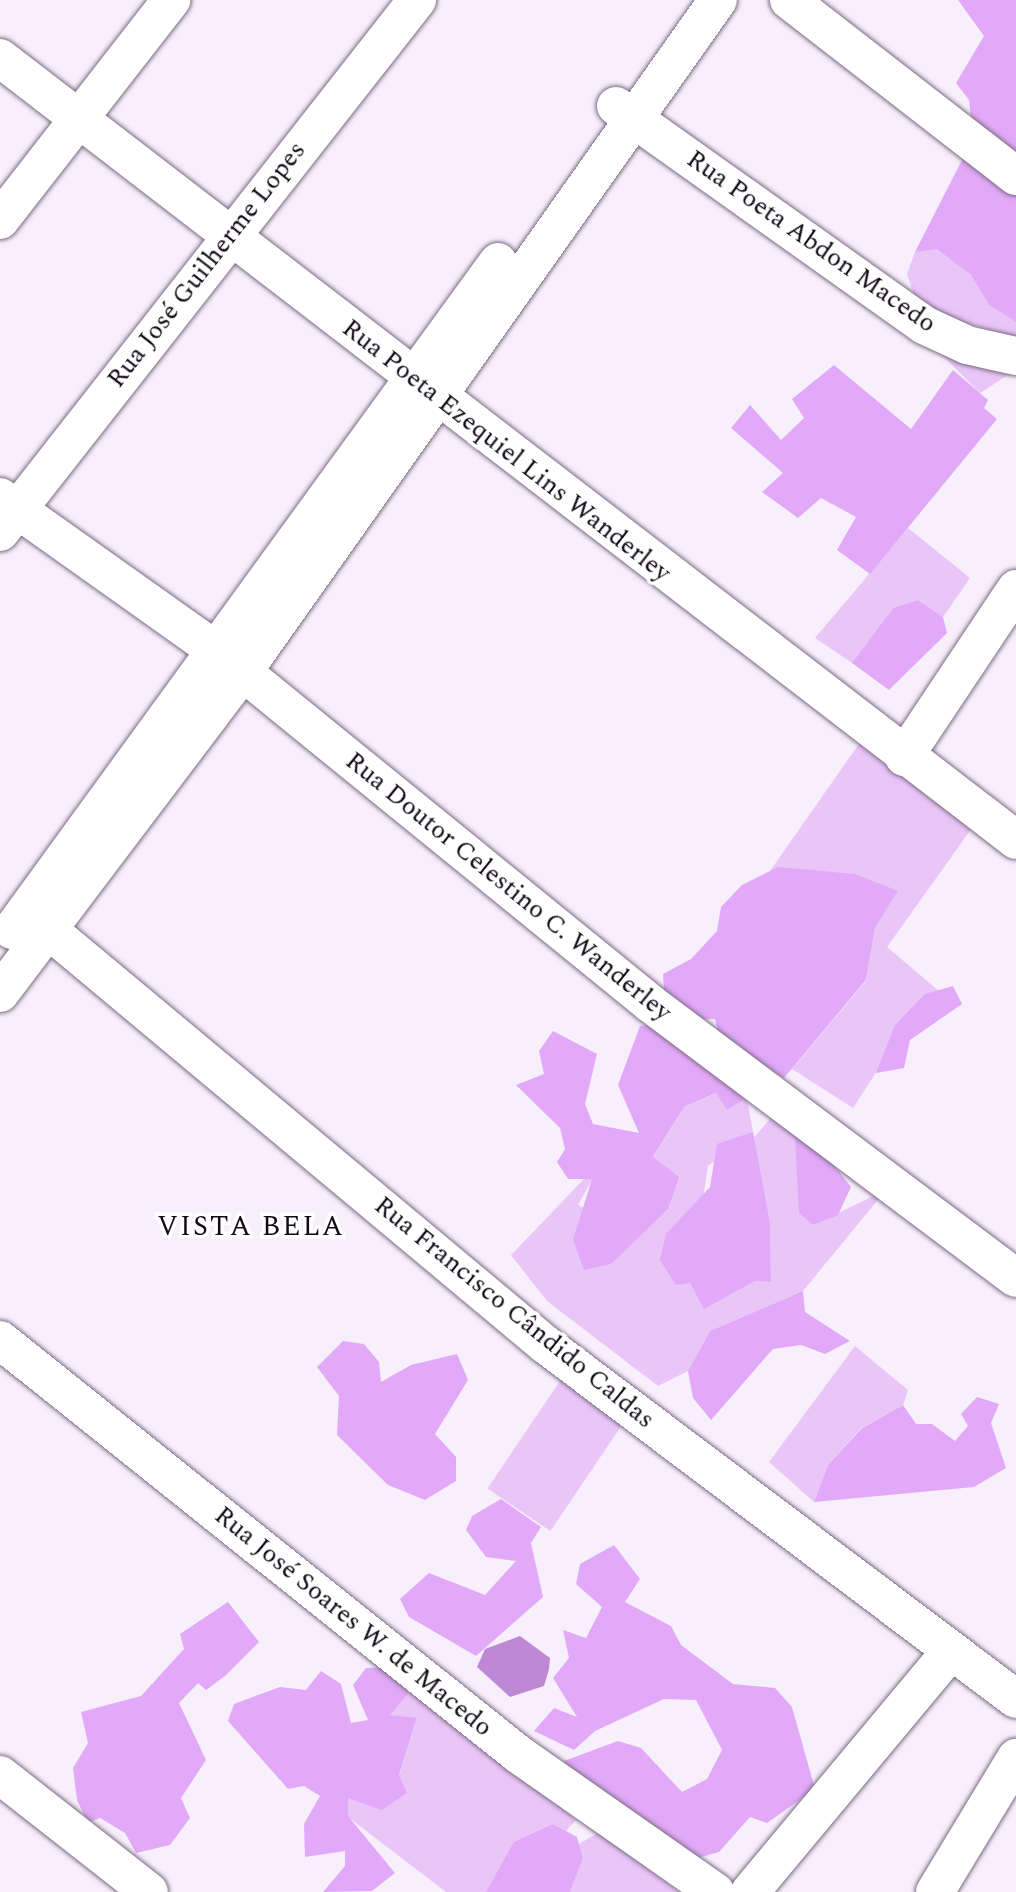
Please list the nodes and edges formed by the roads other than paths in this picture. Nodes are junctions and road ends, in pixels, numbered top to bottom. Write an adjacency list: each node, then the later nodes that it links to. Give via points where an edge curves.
1 (171, 0): 8 (street)
2 (417, 0): 11 (street, Rua José Guilherme Lopes)
3 (693, 0): 7 (street)
4 (718, 0): 7 (street)
5 (789, 0): 9 (street)
6 (0, 58): 8 (street, Rua Poeta Ezequiel Lins Wanderley)
7 (625, 111): 12 (street, Rua Poeta Abdon Macedo, via 924,325 967,345); 13 (street)
8 (80, 117): 10 (street); 11 (street, Rua Poeta Ezequiel Lins Wanderley)
9 (1016, 176)
10 (0, 220)
11 (230, 235): 13 (street, Rua Poeta Ezequiel Lins Wanderley); 14 (street, Rua José Guilherme Lopes)
12 (1016, 356)
13 (422, 388): 16 (street); 17 (street, Rua Poeta Ezequiel Lins Wanderley)
14 (5, 513): 16 (street, Rua Doutor Celestino C. Wanderley)
15 (1016, 589): 17 (street)
16 (229, 662): 19 (street); 22 (street, Rua Doutor Celestino C. Wanderley, via 651,1004)
17 (904, 757): 18 (street, Rua Poeta Ezequiel Lins Wanderley)
18 (1016, 840)
19 (36, 919): 20 (street); 21 (street); 24 (street, Rua Francisco Cândido Caldas, via 546,1345)
20 (0, 948)
21 (0, 993)
22 (1016, 1278)
23 (0, 1340): 30 (street, Rua José Soares W. de Macedo, via 518,1754)
24 (949, 1653): 25 (street, Rua Francisco Cândido Caldas); 31 (street)
25 (1016, 1699)
26 (1016, 1758): 28 (street)
27 (0, 1775): 29 (street)
28 (939, 1890)
29 (149, 1892)
30 (715, 1892)
31 (750, 1892)

